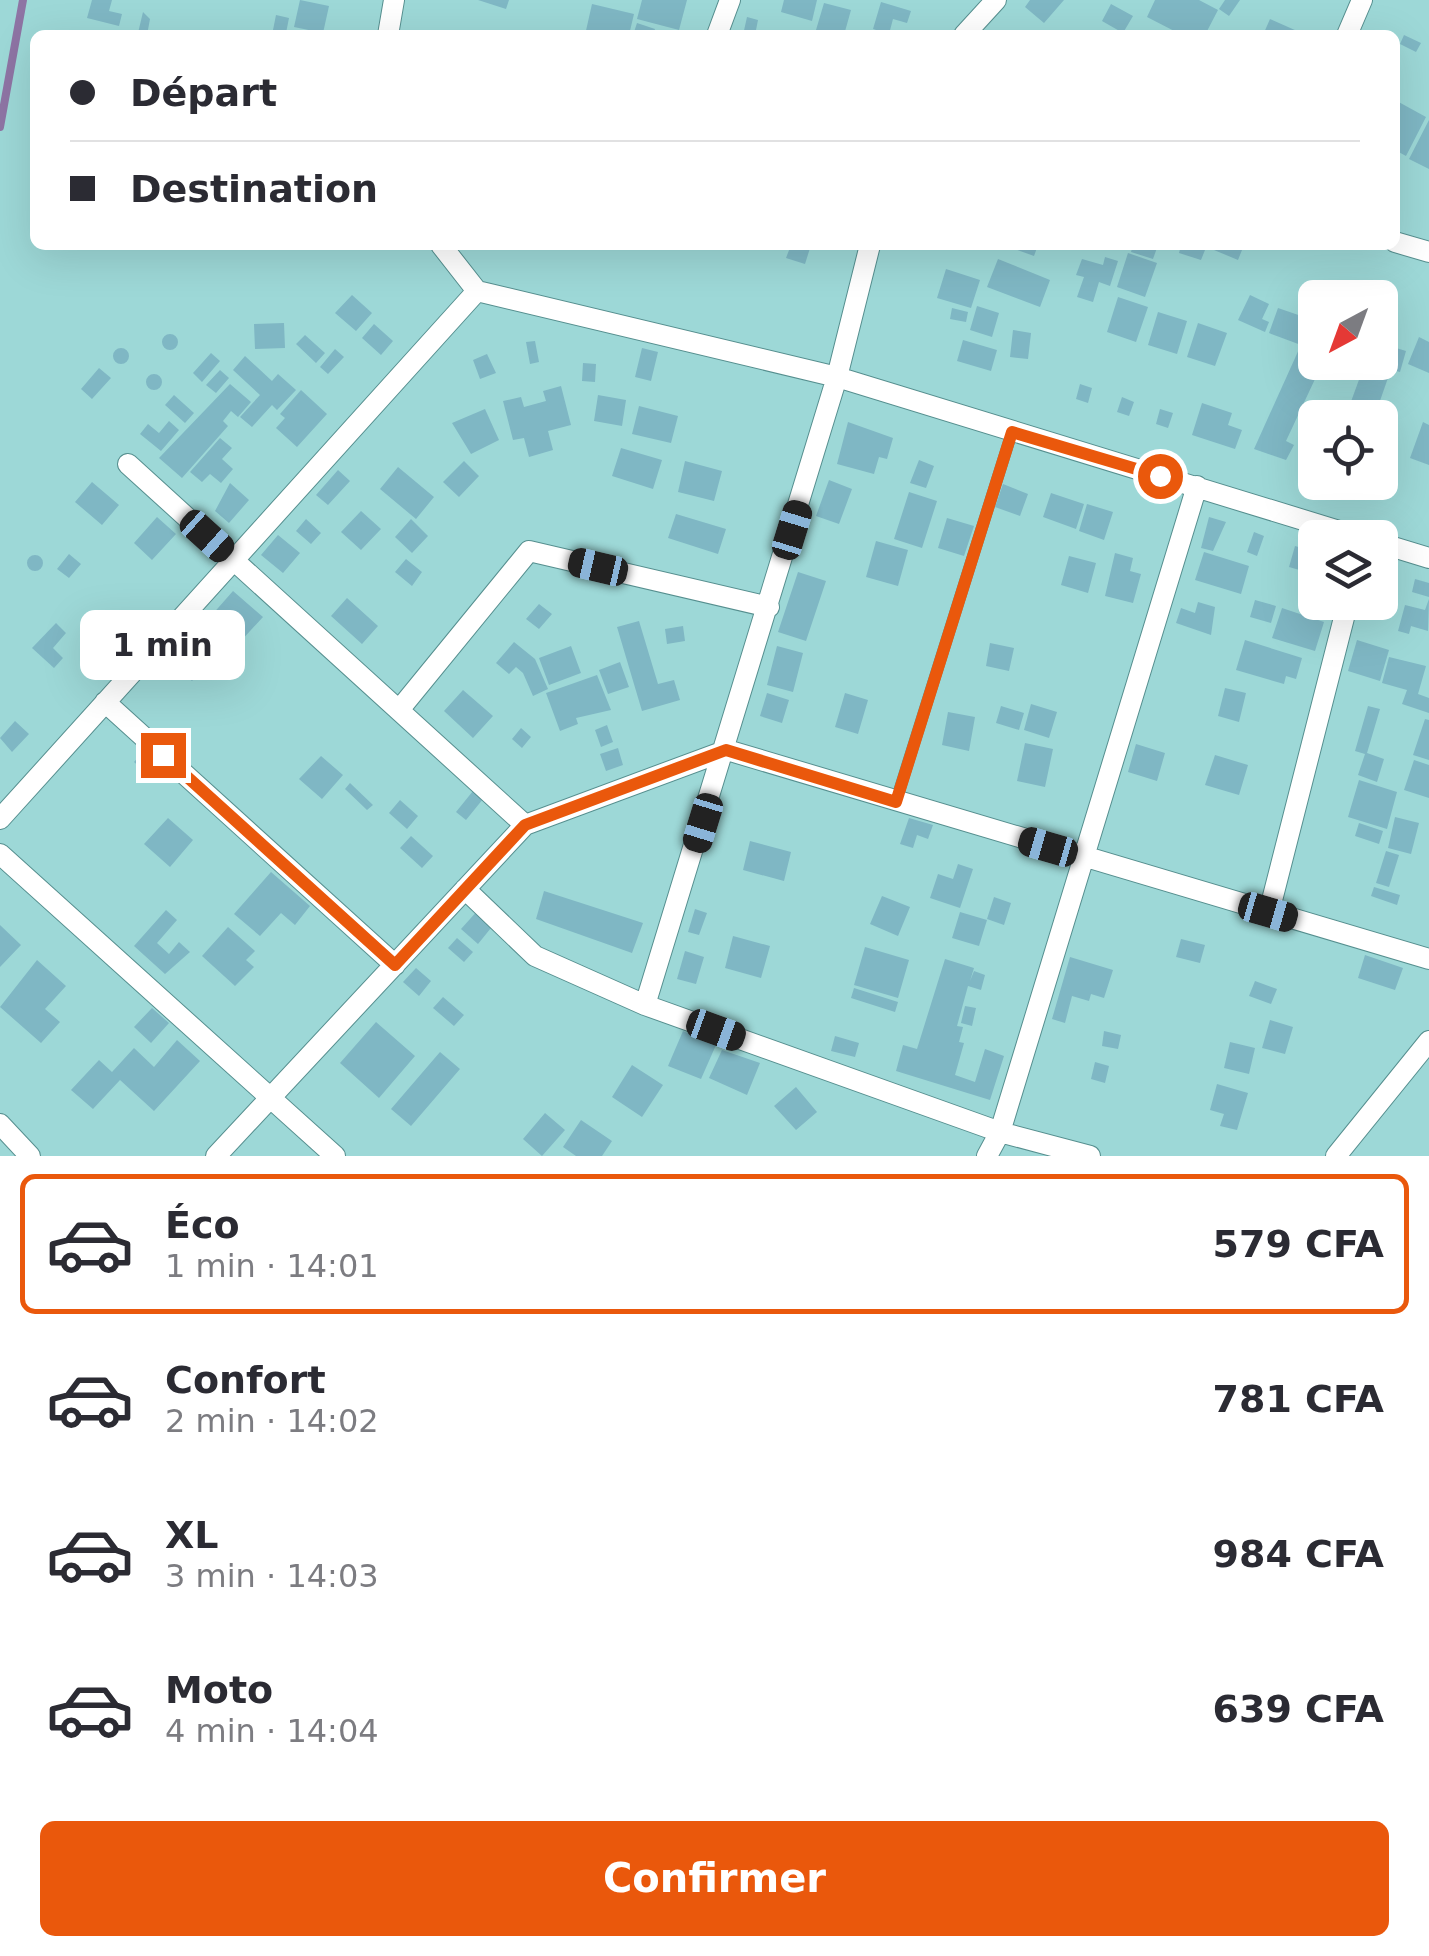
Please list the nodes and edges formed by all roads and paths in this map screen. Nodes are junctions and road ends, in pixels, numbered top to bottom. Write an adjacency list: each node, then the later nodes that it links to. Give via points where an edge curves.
1 (394, 0): 5 (street)
2 (730, 0): 6 (street)
3 (996, 0): 7 (street)
4 (1362, 0): 8 (street)
5 (389, 30)
6 (720, 30)
7 (969, 30)
8 (1350, 30)
9 (1400, 243): 12 (street)
10 (445, 250): 13 (street)
11 (869, 250): 14 (street)
12 (1429, 252)
13 (477, 291): 14 (street); 21 (street)
14 (837, 377): 15 (street); 22 (street)
15 (1012, 432): 17 (street); 27 (lane)
16 (128, 464): 21 (street)
17 (1197, 486): 18 (street); 31 (street)
18 (1305, 520)
19 (1398, 549): 20 (street)
20 (1429, 558)
21 (234, 560): 24 (street); 25 (street)
22 (769, 606): 25 (street, via 529,551); 26 (street)
23 (1343, 620): 33 (street)
24 (106, 702): 28 (street); 35 (street)
25 (398, 710): 29 (street)
26 (726, 750): 27 (street); 29 (street); 36 (street)
27 (896, 802): 31 (street)
28 (0, 820)
29 (525, 825): 32 (street)
30 (0, 854): 38 (street)
31 (1086, 858): 33 (street); 40 (street)
32 (465, 889): 35 (street); 36 (street, via 534,956)
33 (1268, 912): 34 (street)
34 (1429, 959)
35 (395, 965): 38 (street)
36 (646, 1004): 40 (street)
37 (1429, 1041): 46 (street)
38 (270, 1098): 42 (street); 43 (street)
39 (0, 1124): 41 (street)
40 (1000, 1132): 44 (street); 45 (street)
41 (30, 1156)
42 (216, 1156)
43 (335, 1156)
44 (988, 1156)
45 (1090, 1156)
46 (1336, 1156)

